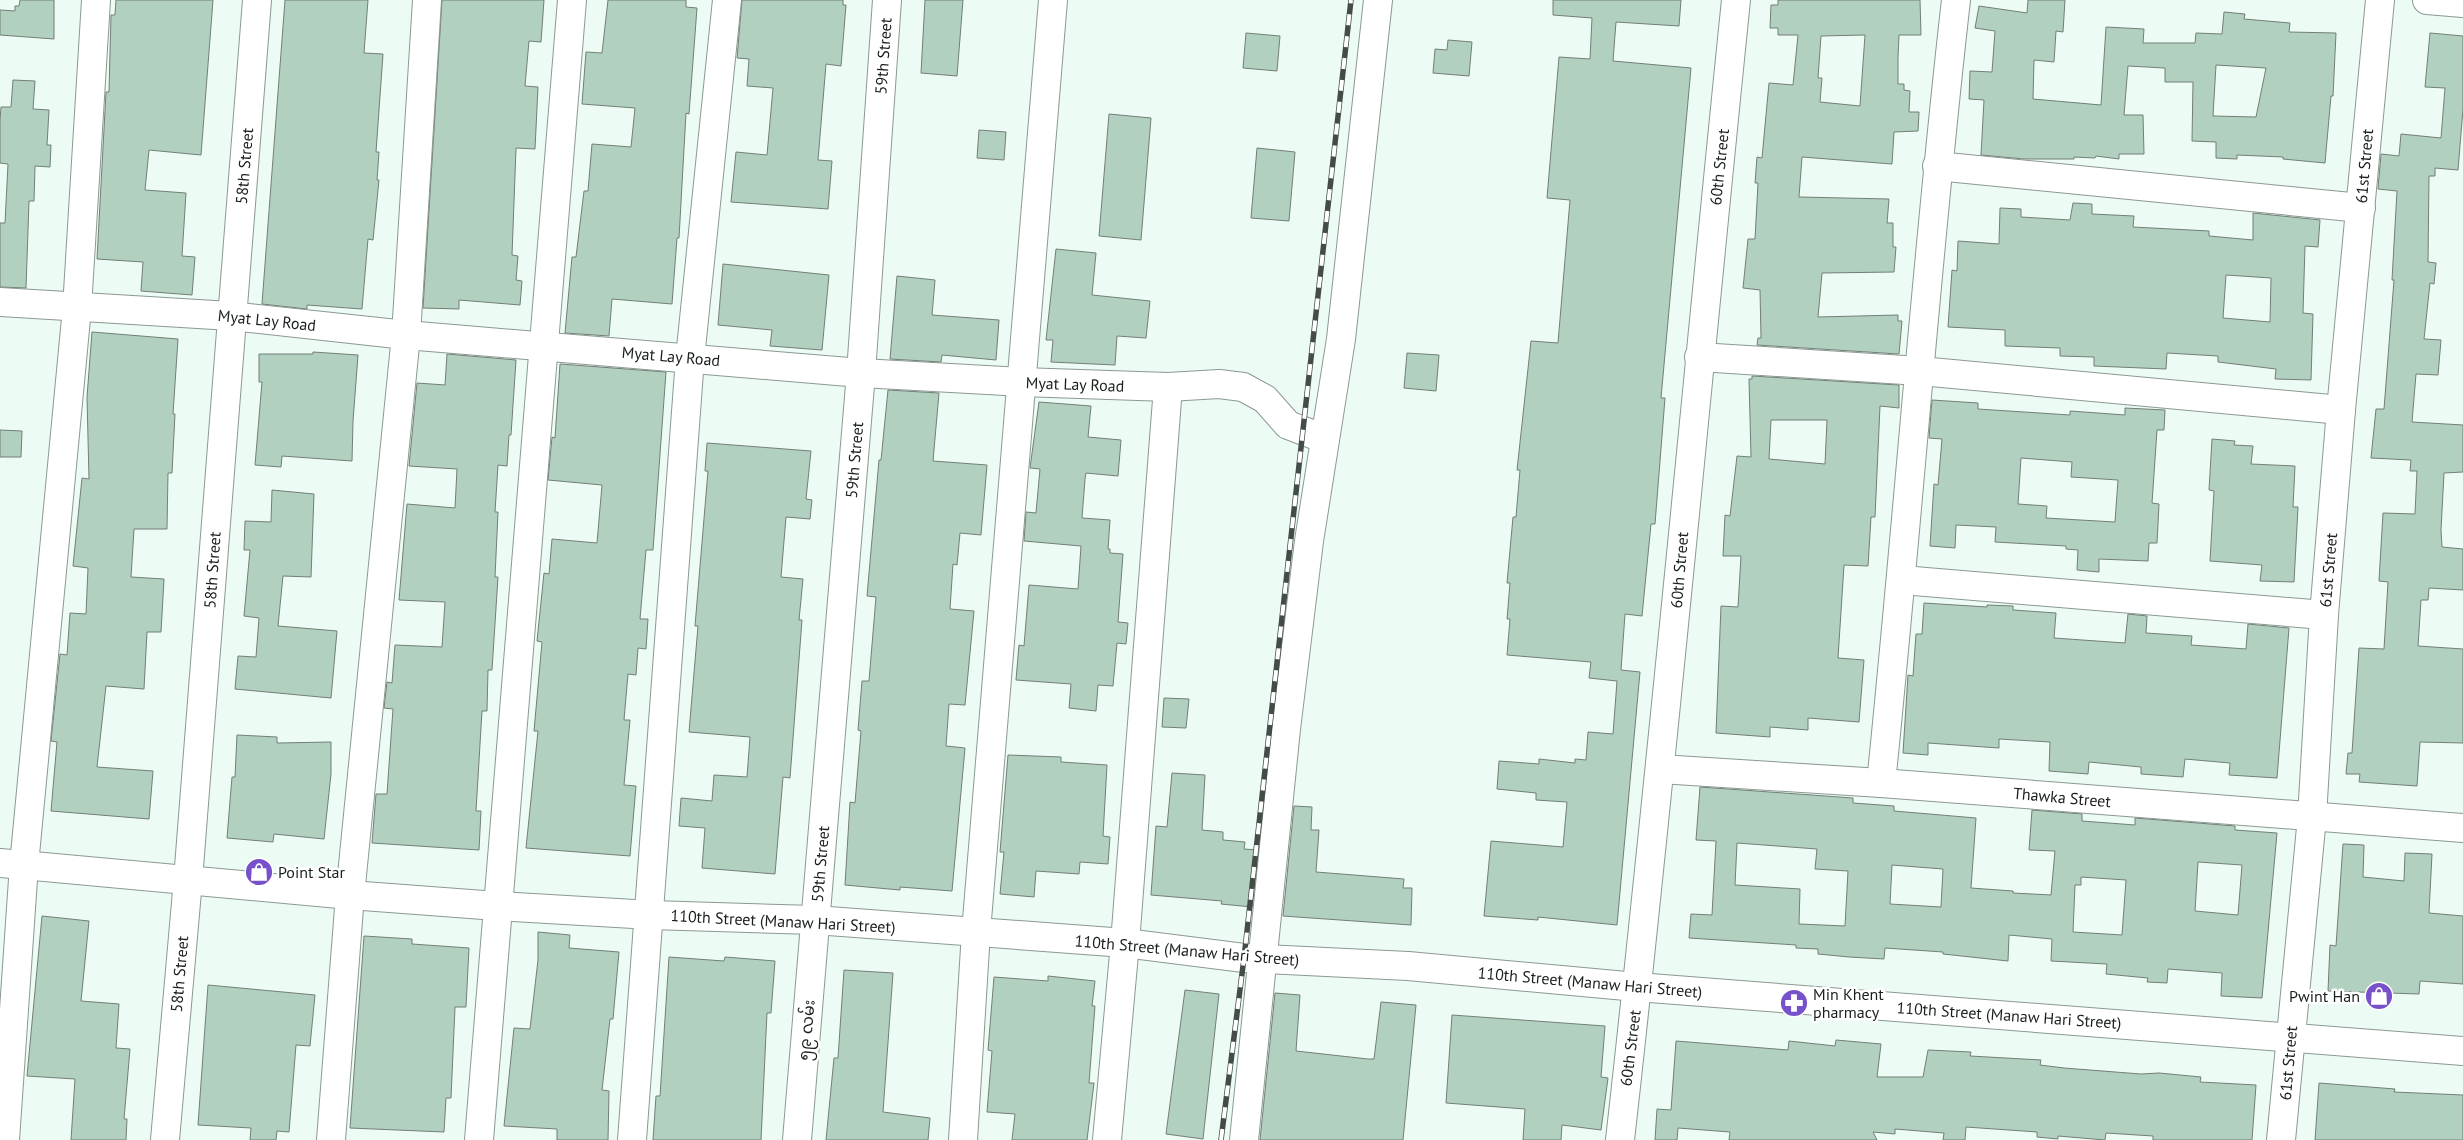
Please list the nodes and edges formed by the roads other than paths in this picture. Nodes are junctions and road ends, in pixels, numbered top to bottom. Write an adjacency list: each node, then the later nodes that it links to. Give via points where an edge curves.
1 (96, 0): 17 (street)
2 (257, 0): 18 (street, 58th Street)
3 (427, 0): 19 (street)
4 (572, 0): 20 (street)
5 (727, 0): 22 (street)
6 (887, 0): 24 (street, 59th Street)
7 (1052, 0): 25 (street)
8 (1378, 0): 28 (street, via 1341,339)
9 (1736, 0): 21 (street, 60th Street)
10 (1956, 0): 14 (street)
11 (2380, 0): 15 (street, 61st Street)
12 (2428, 0): 13 (street)
13 (2463, 3)
14 (1937, 166): 15 (street); 23 (street)
15 (2361, 208): 27 (street, 61st Street)
16 (0, 302): 17 (street, Myat Lay Road)
17 (76, 308): 18 (street, Myat Lay Road); 35 (street)
18 (231, 316): 19 (street, Myat Lay Road); 36 (street, 58th Street)
19 (406, 335): 20 (street, Myat Lay Road); 37 (street)
20 (544, 346): 22 (street, Myat Lay Road); 38 (street)
21 (1699, 357): 23 (street); 31 (street, 60th Street)
22 (690, 358): 24 (street, Myat Lay Road); 39 (street)
23 (1920, 371): 27 (street); 29 (street)
24 (861, 373): 25 (street, Myat Lay Road); 40 (street, 59th Street)
25 (1021, 382): 26 (street, Myat Lay Road); 41 (street)
26 (1168, 387): 28 (street, Myat Lay Road, via 1220,384 1243,387 1265,400 1288,425); 42 (street)
27 (2340, 410): 30 (street, 61st Street)
28 (1325, 440): 43 (street, via 1286,729)
29 (1902, 580): 30 (street); 32 (street)
30 (2324, 615): 33 (street, 61st Street)
31 (1660, 768): 32 (street, Thawka Street); 44 (street, 60th Street)
32 (1881, 783): 33 (street, Thawka Street)
33 (2312, 817): 34 (street, Thawka Street); 45 (street, 61st Street)
34 (2463, 828)
35 (12, 864): 36 (street, 110th Street (Manaw Hari Street)); 47 (street)
36 (188, 880): 37 (street, 110th Street (Manaw Hari Street)); 48 (street, 58th Street)
37 (350, 895): 38 (street, 110th Street (Manaw Hari Street)); 49 (street)
38 (498, 906): 39 (street, 110th Street (Manaw Hari Street)); 50 (street)
39 (651, 915): 40 (street, 110th Street (Manaw Hari Street)); 51 (street)
40 (815, 920): 41 (street, 110th Street (Manaw Hari Street)); 52 (street, ၅၉ လမ်း)
41 (976, 932): 42 (street, 110th Street (Manaw Hari Street)); 53 (street)
42 (1125, 943): 43 (street, 110th Street (Manaw Hari Street)); 54 (street)
43 (1263, 958): 44 (street, 110th Street (Manaw Hari Street), via 1408,966); 55 (street)
44 (1637, 987): 45 (street, 110th Street (Manaw Hari Street)); 56 (street, 60th Street)
45 (2291, 1037): 46 (street, 110th Street (Manaw Hari Street)); 57 (street, 61st Street)
46 (2463, 1051)
47 (5, 1140)
48 (164, 1140)
49 (331, 1140)
50 (479, 1140)
51 (632, 1140)
52 (796, 1140)
53 (962, 1140)
54 (1107, 1140)
55 (1244, 1140)
56 (1620, 1140)
57 (2281, 1140)

